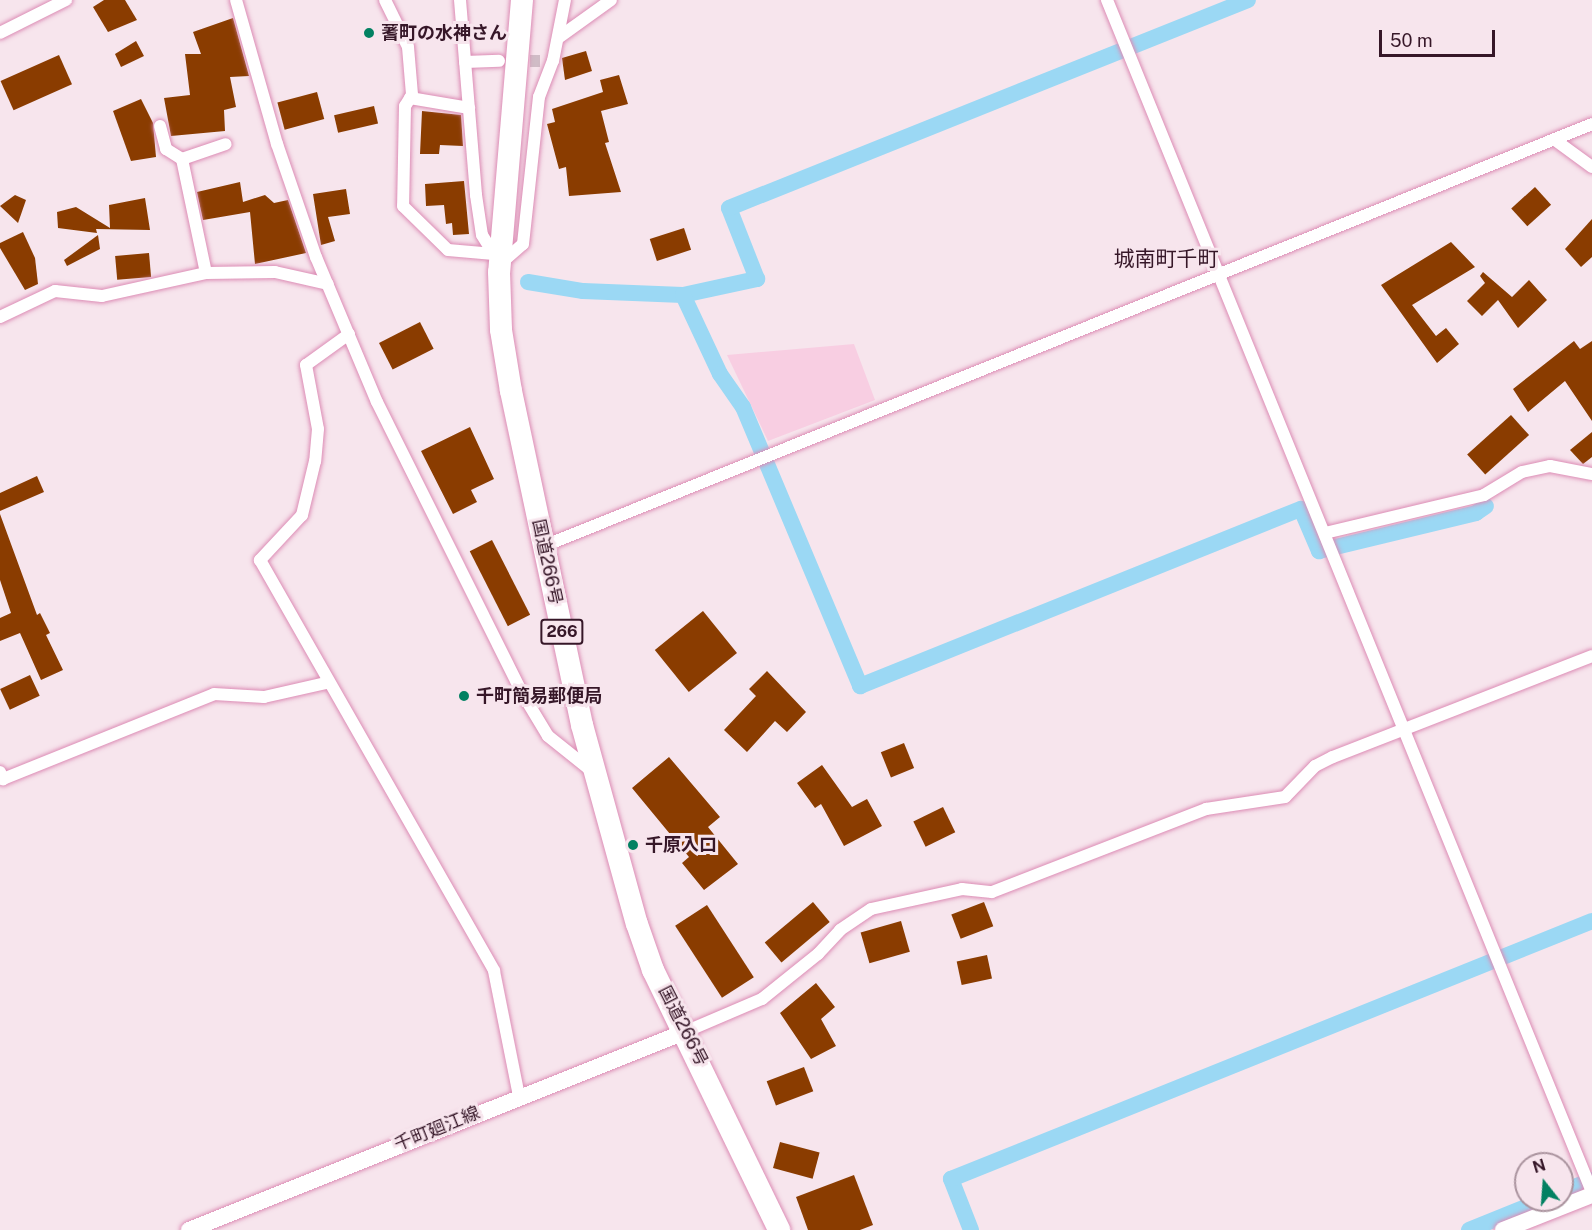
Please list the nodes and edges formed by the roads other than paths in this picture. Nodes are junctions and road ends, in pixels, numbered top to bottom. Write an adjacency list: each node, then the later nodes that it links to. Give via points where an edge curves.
1 (66, 0): 9 (street)
2 (236, 0): 26 (street, via 277,144)
3 (385, 0): 15 (street, via 408,47)
4 (460, 0): 14 (street)
5 (522, 0): 23 (highway, 国道266号 / 266)
6 (565, 0): 10 (street)
7 (611, 0): 10 (street)
8 (1107, 0): 25 (street)
9 (0, 33)
10 (558, 38): 13 (street)
11 (499, 61): 14 (street)
12 (540, 61): 13 (street)
13 (554, 61): 23 (street, via 539,97 523,244)
14 (465, 62): 16 (street)
15 (410, 98): 16 (street); 23 (street, via 405,106 403,206 448,250)
16 (469, 108): 23 (street, via 482,236)
17 (1592, 124): 19 (street)
18 (160, 126): 21 (street, via 166,148)
19 (1555, 140): 22 (street); 25 (street)
20 (226, 144): 21 (street)
21 (183, 159): 24 (street)
22 (1592, 167)
23 (497, 259): 31 (highway, 国道266号 / 266, via 501,330)
24 (206, 273): 26 (street, via 275,272); 27 (street, via 102,296 55,291)
25 (1222, 274): 30 (street); 31 (street)
26 (328, 284): 28 (street)
27 (0, 317)
28 (349, 334): 33 (street, via 306,364 318,429 315,461 302,515 260,560); 36 (street, via 452,559 522,693 548,736)
29 (1592, 474): 30 (street, via 1550,466 1522,472 1484,495)
30 (1325, 532): 34 (street)
31 (544, 546): 36 (highway, 国道266号 / 266)
32 (1592, 656): 34 (street)
33 (326, 682): 35 (street, via 264,697 214,694 3,778); 38 (street, via 494,971)
34 (1402, 730): 37 (street, via 1315,766 1285,797 1270,803 1206,809 992,892 962,888 872,909 840,930 818,954 762,999); 39 (street)
35 (0, 772)
36 (593, 773): 37 (highway, 国道266号 / 266, via 653,969)
37 (687, 1031): 38 (main road, 千町廻江線); 41 (highway, 国道266号 / 266)
38 (519, 1096): 40 (main road, 千町廻江線)
39 (1592, 1194): 42 (main road)
40 (189, 1230)
41 (779, 1230)
42 (1503, 1230)

